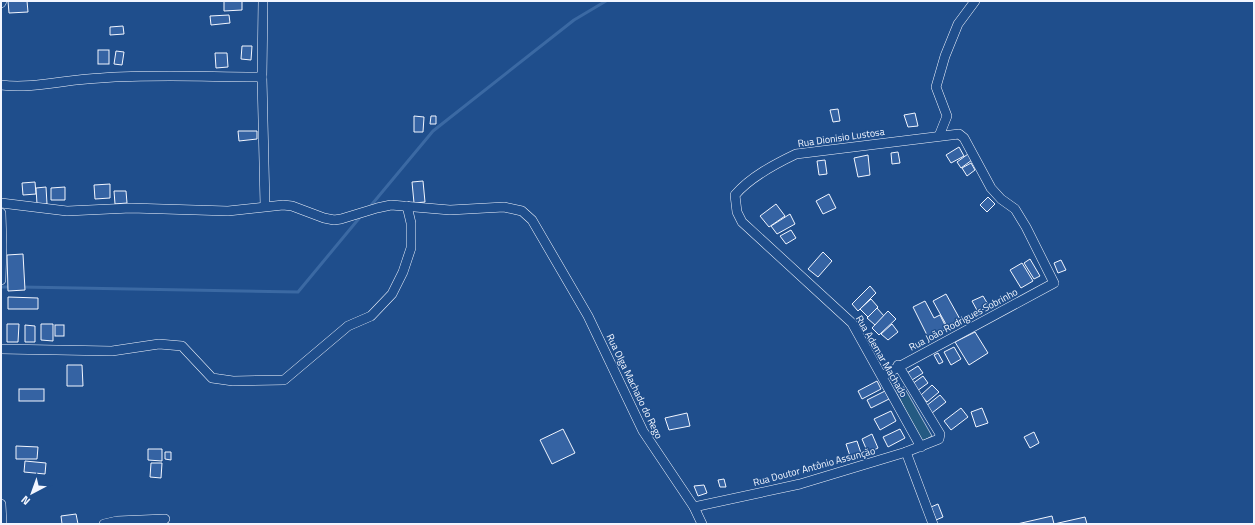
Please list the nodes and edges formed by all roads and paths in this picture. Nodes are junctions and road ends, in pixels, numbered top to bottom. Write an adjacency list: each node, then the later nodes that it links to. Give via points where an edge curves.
1 (263, 1): 3 (street)
2 (975, 1): 5 (street, via 958,24 936,87 947,116)
3 (262, 77): 4 (street, via 116,77 32,86); 7 (street)
4 (1, 85)
5 (939, 136): 11 (street, Rua Dionisio Lustosa, via 796,154 780,161 742,186 735,195 735,204); 13 (street, Rua Dionisio Lustosa, via 962,136 991,188 1015,209)
6 (1, 202): 7 (street, Rua Olga Machado do Rego, via 67,211 132,208 228,211)
7 (265, 206): 8 (street, Rua Olga Machado do Rego, via 292,206 334,220 391,205)
8 (407, 206): 9 (street, Rua Olga Machado do Rego); 15 (street, via 411,223 411,248 392,294 371,316 348,326 284,380 233,381 212,378 182,346 159,344 112,351)
9 (420, 208): 14 (street, via 412,230 411,265 381,313 340,333); 21 (street, Rua Olga Machado do Rego, via 456,210 504,207 522,211 532,220 588,316 643,431)
10 (1, 213): 12 (street)
11 (742, 222): 17 (street, Rua Ademar Machado, via 848,318)
12 (1, 280)
13 (1054, 283): 16 (street, Rua João Rodrigues Sobrinho)
14 (328, 343)
15 (1, 349)
16 (898, 365): 17 (street, Rua João Rodrigues Sobrinho); 18 (street, Rua Doutor Antônio Assunção, via 940,434 938,439)
17 (882, 376): 18 (street, Rua Ademar Machado)
18 (921, 447): 19 (street, Rua Doutor Antônio Assunção)
19 (906, 452): 21 (street, Rua Doutor Antônio Assunção, via 800,484); 26 (street)
20 (1, 504): 23 (street)
21 (694, 507): 25 (street, Rua Olga Machado do Rego)
22 (165, 518): 24 (street)
23 (2, 524)
24 (104, 524)
25 (702, 524)
26 (934, 524)

